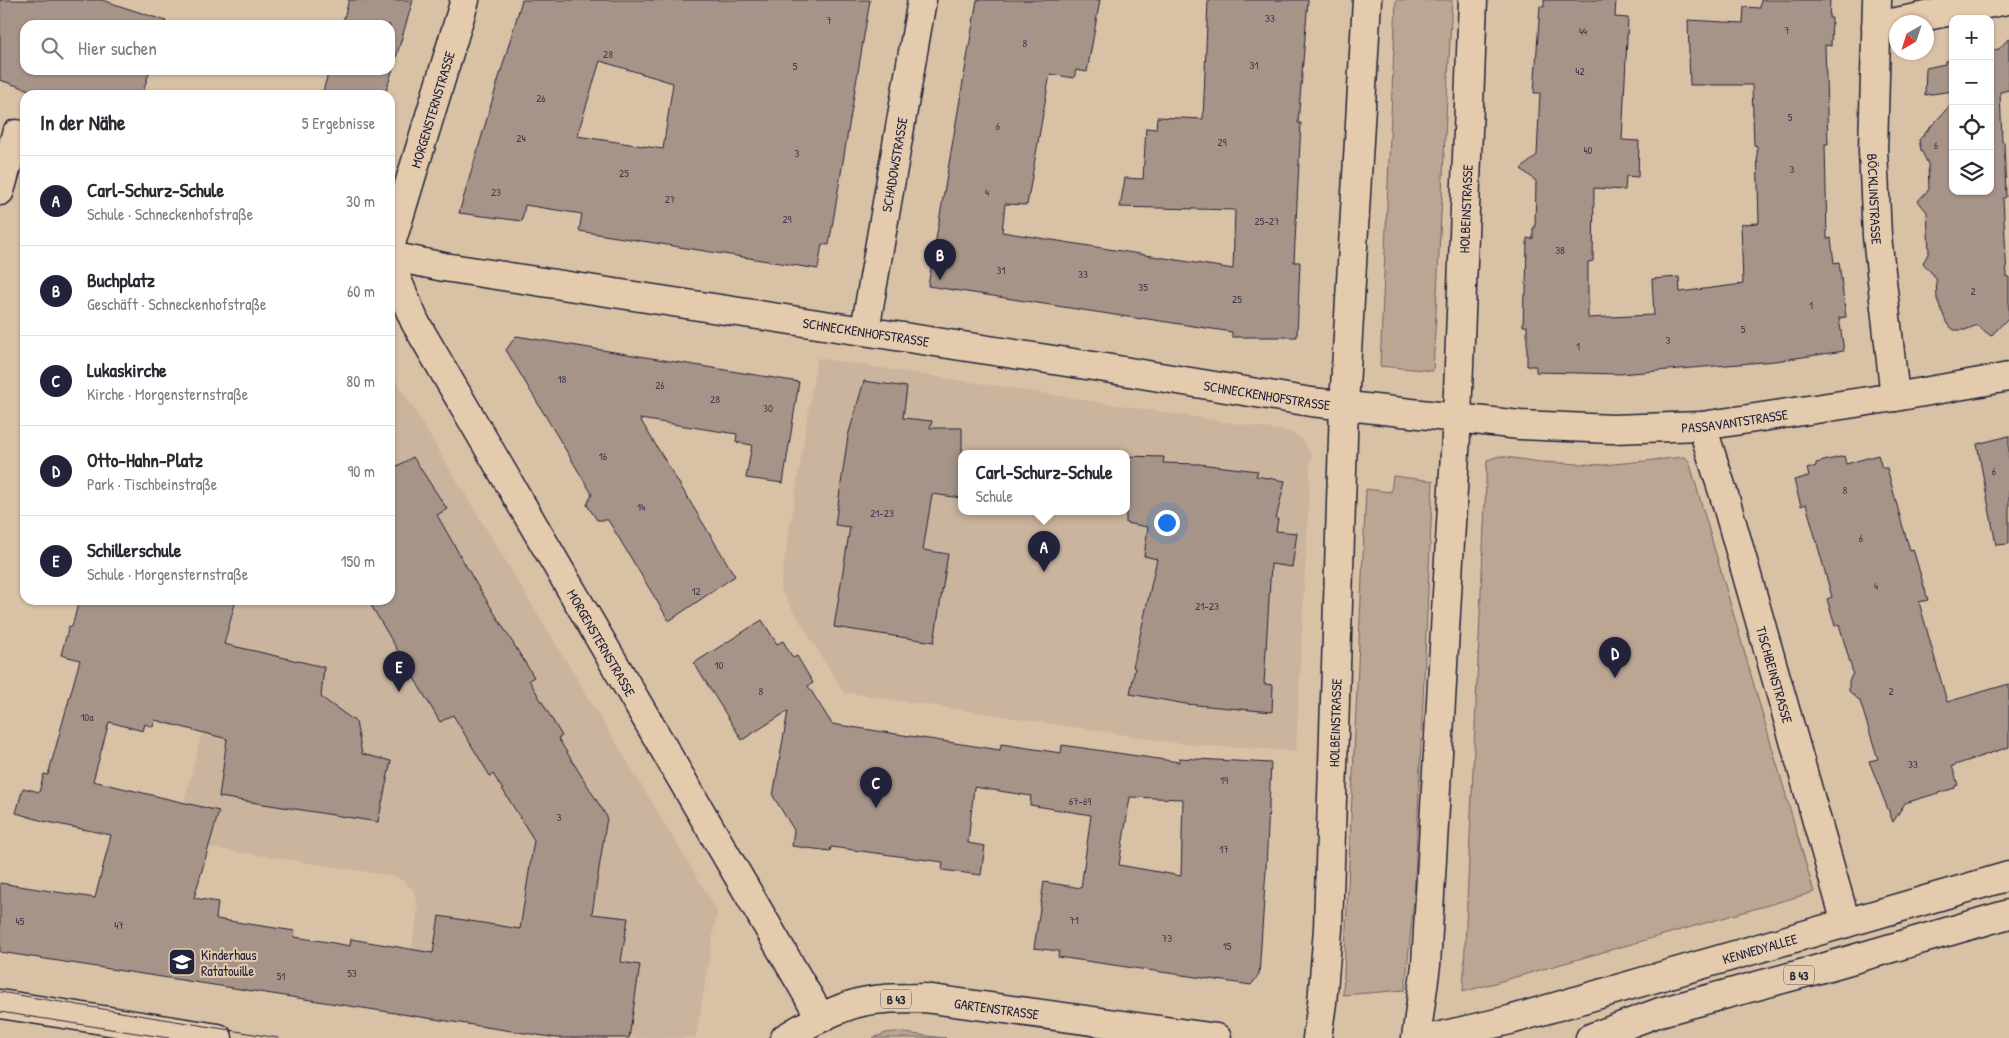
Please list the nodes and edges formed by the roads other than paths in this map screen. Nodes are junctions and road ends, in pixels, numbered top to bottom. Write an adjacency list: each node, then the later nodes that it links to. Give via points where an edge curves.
1 (465, 0): 9 (street, MORGENSTERNSTRASSE)
2 (922, 0): 12 (street, SCHADOWSTRASSE)
3 (1367, 0): 15 (street, HOLBEINSTRASSE)
4 (1473, 0): 16 (street, HOLBEINSTRASSE)
5 (2007, 0): 6 (street)
6 (1877, 13): 14 (street, BÖCKLINSTRASSE, via 1873,151 1876,217)
7 (14, 133): 8 (street)
8 (0, 191)
9 (395, 231)
10 (395, 257): 12 (street, SCHNECKENHOFSTRASSE)
11 (395, 275): 22 (street, MORGENSTERNSTRASSE, via 415,322)
12 (865, 330): 15 (street, SCHNECKENHOFSTRASSE)
13 (2009, 377): 14 (street, PASSAVANTSTRASSE)
14 (1896, 398): 17 (street, PASSAVANTSTRASSE)
15 (1344, 405): 16 (street); 26 (street, HOLBEINSTRASSE, via 1328,929)
16 (1457, 418): 17 (street, PASSAVANTSTRASSE, via 1520,425 1612,429); 27 (street, HOLBEINSTRASSE, via 1426,965)
17 (1702, 426): 20 (street, TISCHBEINSTRASSE)
18 (2009, 876): 20 (street, KENNEDYALLEE)
19 (2009, 914): 29 (street, B 43, via 1660,1012)
20 (1846, 924): 28 (street, KENNEDYALLEE, via 1510,1020)
21 (0, 1004): 23 (street)
22 (813, 1028): 24 (street, GARTENSTRASSE); 25 (street, GARTENSTRASSE / B 43, via 858,1003 924,998)
23 (218, 1038)
24 (785, 1038)
25 (1217, 1038)
26 (1317, 1038)
27 (1416, 1038)
28 (1432, 1038)
29 (1590, 1038)

